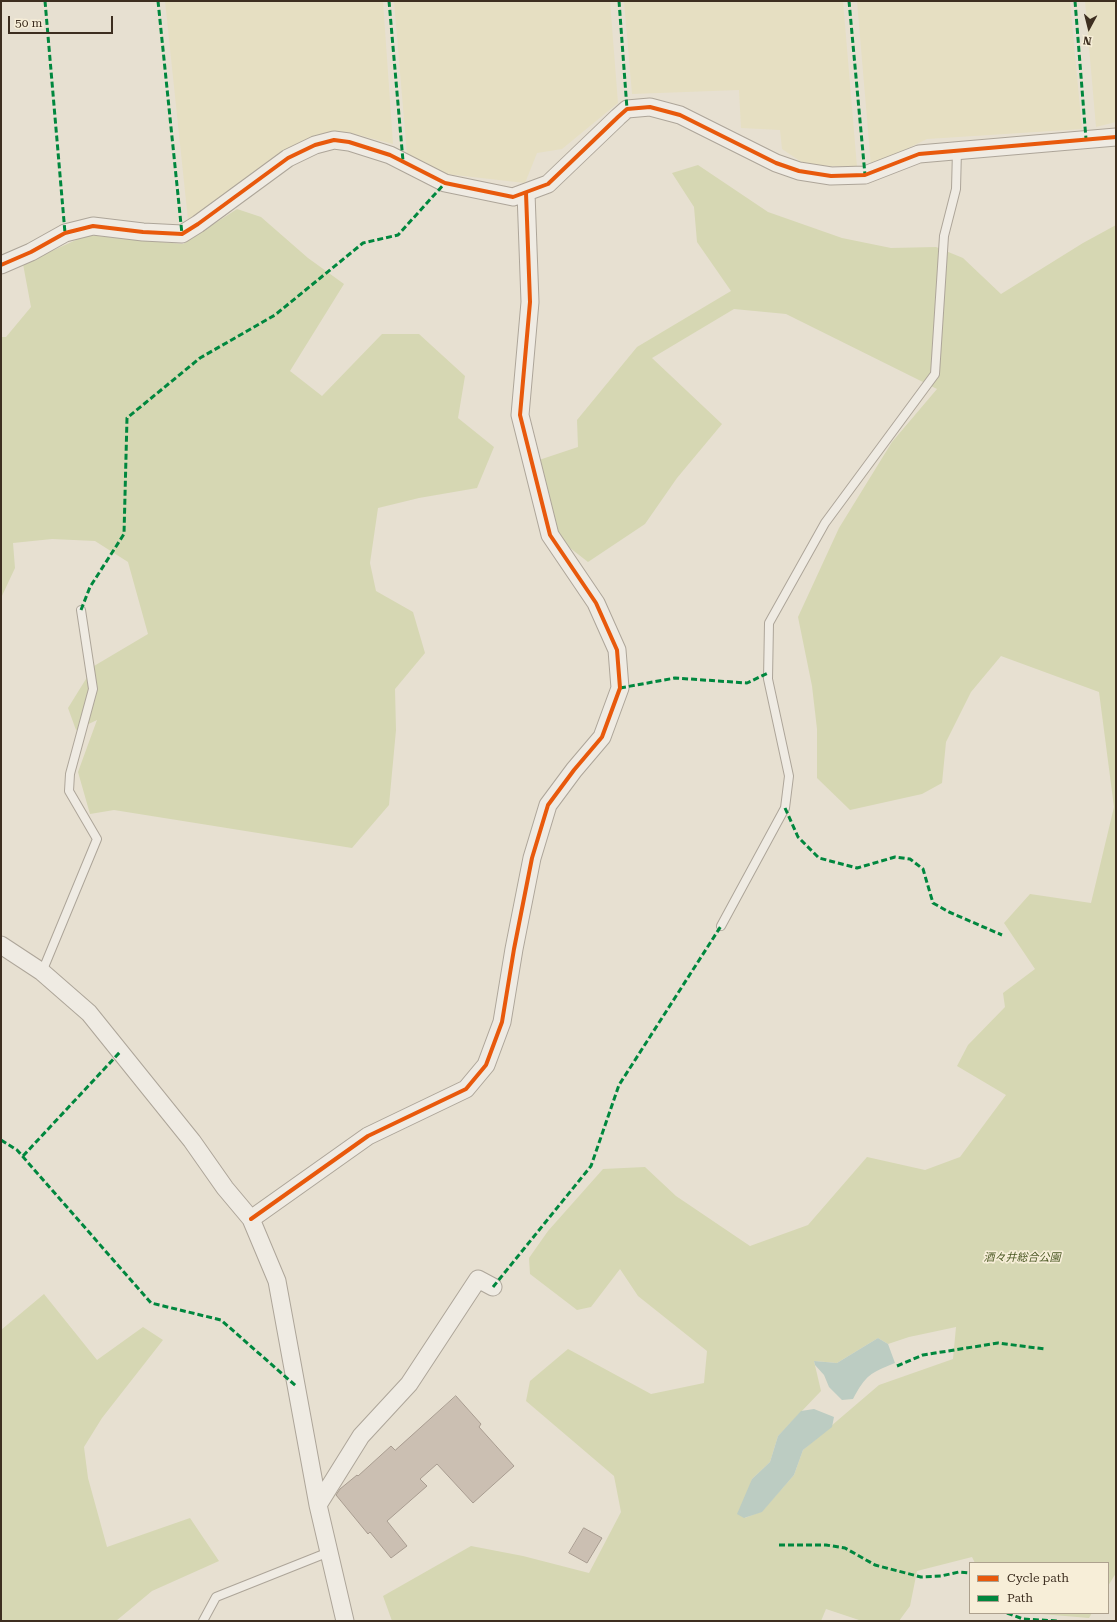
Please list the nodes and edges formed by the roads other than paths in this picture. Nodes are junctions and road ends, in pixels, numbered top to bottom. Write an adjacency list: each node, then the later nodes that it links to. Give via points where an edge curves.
1 (1116, 137): 2 (street)
2 (957, 150): 3 (street, via 919,154 865,175 831,176 799,171 776,163 680,115 650,108 636,108 627,109 618,116 548,184); 6 (lane, via 956,189 944,236 935,374 824,523 769,623 768,679 790,776 785,808)
3 (526, 193): 4 (street, via 513,197 445,183 390,155 334,140 288,158 182,234 94,226 65,233); 9 (street, via 530,302 520,415 550,535 596,603 617,650 620,688 602,737 548,806 532,858 502,1022 486,1065 466,1089 368,1136)
4 (1, 265)
5 (81, 610): 8 (lane, via 93,689 70,774 69,791 97,839)
6 (722, 926)
7 (1, 945): 8 (street)
8 (42, 972): 9 (street, via 89,1013)
9 (251, 1219): 11 (street, via 277,1281)
10 (493, 1287): 11 (street, via 478,1279 409,1384 361,1436)
11 (318, 1505): 12 (street)
12 (329, 1552): 13 (lane, via 216,1597); 14 (street)
13 (203, 1621)
14 (345, 1621)

